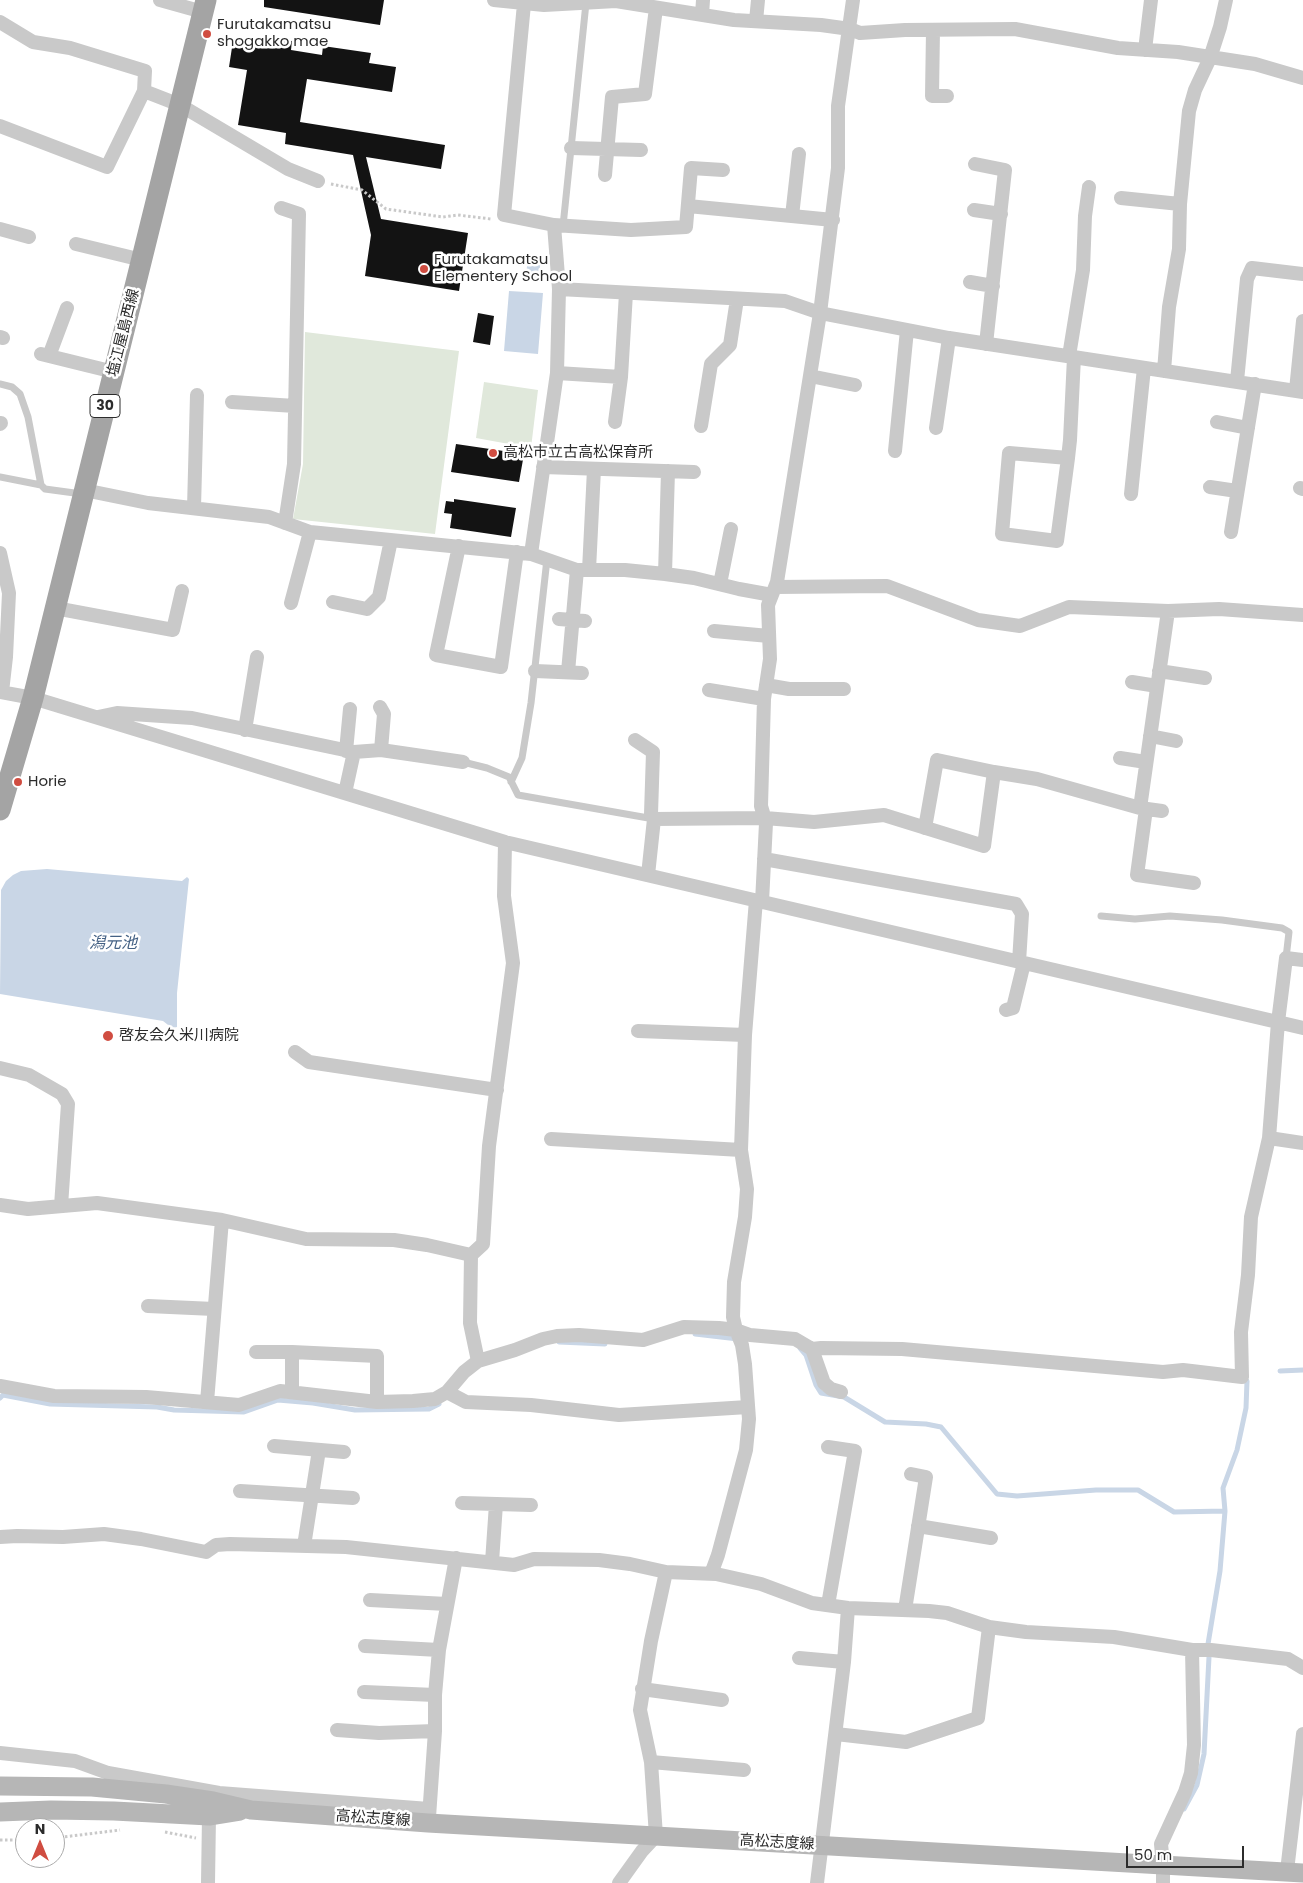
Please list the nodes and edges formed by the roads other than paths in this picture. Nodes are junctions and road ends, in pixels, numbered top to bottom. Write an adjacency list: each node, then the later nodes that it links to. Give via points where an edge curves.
1 (160, 0): 10 (street)
2 (494, 0): 9 (street)
3 (703, 0): 12 (street)
4 (758, 0): 13 (street)
5 (853, 0): 15 (street)
6 (1151, 0): 17 (street)
7 (1226, 0): 18 (street)
8 (584, 2): 9 (street); 11 (street, via 616,1); 24 (lane)
9 (524, 4): 41 (street, via 504,216)
10 (205, 6): 22 (main road, 塩江屋島西線 / 30)
11 (656, 8): 12 (street); 25 (street, via 645,94 612,97)
12 (702, 15): 13 (street)
13 (756, 21): 15 (street)
14 (0, 22): 20 (street, via 33,42 70,48 145,71)
15 (850, 29): 16 (street, via 860,33); 40 (street, via 838,106 838,168)
16 (933, 30): 17 (street, via 1015,30); 21 (street, via 932,96)
17 (1145, 50): 18 (street)
18 (1210, 58): 19 (street, via 1255,64); 34 (street, via 1189,111)
19 (1303, 78)
20 (144, 91): 22 (street); 23 (street, via 107,167)
21 (947, 96)
22 (180, 105): 31 (street, via 288,169); 45 (main road, 塩江屋島西線 / 30)
23 (0, 126)
24 (571, 148): 25 (street); 41 (lane)
25 (608, 150): 26 (street); 30 (street)
26 (641, 150)
27 (799, 154): 39 (street)
28 (975, 164): 38 (street, via 1005,170)
29 (723, 170): 35 (street, via 691,168)
30 (605, 175)
31 (318, 181)
32 (1089, 187): 58 (street)
33 (1121, 198): 34 (street)
34 (1180, 204): 60 (street, via 1179,248 1169,307)
35 (688, 206): 39 (street); 41 (street, via 686,227 631,230)
36 (281, 208): 72 (street, via 299,214)
37 (974, 210): 38 (street)
38 (1001, 214): 48 (street)
39 (792, 216): 40 (street)
40 (833, 220): 53 (street)
41 (559, 225): 49 (street)
42 (0, 229): 43 (street)
43 (29, 237)
44 (76, 244): 45 (street)
45 (142, 260): 61 (main road, 塩江屋島西線 / 30)
46 (1303, 274): 65 (street, via 1252,268 1247,279)
47 (970, 282): 48 (street)
48 (993, 286): 57 (street)
49 (559, 289): 50 (street); 62 (street)
50 (626, 293): 51 (street); 64 (street)
51 (737, 299): 53 (street, via 785,301); 75 (street, via 730,345 711,364)
52 (67, 308): 61 (street, via 45,355)
53 (820, 313): 55 (street); 63 (street)
54 (1303, 321): 69 (street)
55 (907, 330): 56 (street); 78 (street)
56 (949, 338): 57 (street); 76 (street)
57 (986, 344): 58 (street)
58 (1072, 357): 59 (street); 79 (street)
59 (1144, 368): 60 (street); 89 (street)
60 (1164, 371): 65 (street)
61 (114, 372): 88 (main road, 塩江屋島西線 / 30)
62 (557, 373): 64 (street); 80 (street)
63 (810, 376): 68 (street); 104 (street)
64 (621, 377): 73 (street)
65 (1237, 381): 67 (street)
66 (0, 384): 85 (lane, via 12,387 20,394 28,417)
67 (1255, 384): 69 (street); 77 (street)
68 (854, 385)
69 (1299, 391)
70 (197, 395): 90 (street)
71 (232, 402): 72 (street)
72 (294, 406): 91 (street, via 294,464)
73 (615, 422)
74 (1216, 422): 77 (street)
75 (701, 426)
76 (936, 428)
77 (1248, 428): 87 (street)
78 (895, 451)
79 (1068, 458): 79 (street, via 1057,541 1002,534 1010,452)
80 (543, 467): 81 (street); 98 (street)
81 (594, 469): 82 (street); 100 (street)
82 (668, 471): 83 (street); 101 (street)
83 (694, 472)
84 (0, 477): 85 (lane)
85 (41, 485): 88 (lane, via 45,489)
86 (1210, 487): 87 (street)
87 (1238, 491): 94 (street)
88 (84, 492): 90 (street); 107 (main road, 塩江屋島西線 / 30)
89 (1131, 494)
90 (194, 508): 91 (street, via 270,517)
91 (285, 523): 93 (street)
92 (732, 529): 102 (street)
93 (310, 532): 95 (street); 106 (street)
94 (1230, 532)
95 (392, 540): 96 (street); 105 (street, via 379,598 368,609)
96 (459, 546): 98 (street); 98 (street, via 436,655 501,667)
97 (0, 553): 121 (street, via 9,593)
98 (524, 553): 99 (street)
99 (547, 559): 100 (street); 113 (lane)
100 (583, 570): 101 (street); 113 (street, via 572,620 575,673)
101 (665, 574): 102 (street)
102 (720, 584): 104 (street)
103 (182, 591): 107 (street, via 173,630)
104 (774, 591): 108 (street, via 887,586 978,620 1020,626 1069,607); 111 (street, via 768,604)
105 (333, 602)
106 (291, 603)
107 (55, 608): 122 (main road, 塩江屋島西線 / 30)
108 (1168, 611): 109 (street, via 1219,609); 114 (street)
109 (1303, 615)
110 (714, 631): 111 (street)
111 (770, 636): 117 (street)
112 (257, 657): 127 (street)
113 (535, 671): 137 (lane, via 522,758)
114 (1159, 671): 115 (street); 118 (street)
115 (1205, 678)
116 (1132, 682): 118 (street)
117 (766, 685): 119 (street, via 789,689); 123 (street)
118 (1157, 686): 128 (street)
119 (844, 689)
120 (709, 690): 123 (street)
121 (1, 692): 122 (street)
122 (33, 698): 126 (street); 140 (main road, 塩江屋島西線 / 30)
123 (764, 699): 142 (street, via 761,806)
124 (380, 707): 131 (street, via 384,714)
125 (350, 709): 132 (street)
126 (98, 717): 127 (street, via 117,713 192,718); 138 (street)
127 (245, 730): 132 (street)
128 (1150, 736): 130 (street); 135 (street)
129 (635, 740): 143 (street, via 653,752 651,814)
130 (1176, 741)
131 (381, 750): 132 (street); 134 (street)
132 (350, 752): 138 (street)
133 (1120, 758): 135 (street)
134 (463, 762): 137 (lane, via 509,777)
135 (1146, 762): 139 (street)
136 (994, 772): 139 (street, via 1037,779); 144 (street, via 936,760); 144 (street, via 984,846)
137 (511, 782): 143 (lane, via 518,795)
138 (346, 793): 145 (street)
139 (1143, 809): 141 (street); 148 (street, via 1137,875)
140 (0, 810)
141 (1162, 811)
142 (765, 818): 143 (street); 144 (street, via 814,822 884,815); 146 (street)
143 (654, 819): 147 (street)
144 (925, 828)
145 (505, 842): 147 (street); 161 (street, via 504,896 513,962)
146 (764, 859): 149 (street); 153 (street, via 1016,904 1022,914)
147 (648, 875): 149 (street)
148 (1194, 883)
149 (759, 901): 153 (street); 158 (street)
150 (1101, 916): 151 (lane, via 1135,919 1170,916 1282,928 1289,932)
151 (1286, 958): 152 (street); 155 (street)
152 (1303, 960)
153 (1022, 962): 154 (street, via 1013,1008); 155 (street)
154 (1006, 1010)
155 (1278, 1022): 156 (street); 162 (street)
156 (1303, 1028)
157 (638, 1031): 158 (street)
158 (745, 1035): 165 (street)
159 (295, 1052): 161 (street, via 309,1062)
160 (0, 1068): 167 (street, via 29,1075 62,1094 68,1104)
161 (497, 1090): 169 (street, via 489,1146 483,1244)
162 (1269, 1138): 164 (street); 173 (street, via 1251,1217 1241,1332 1242,1377 902,1349)
163 (551, 1139): 165 (street)
164 (1303, 1143)
165 (741, 1150): 172 (street, via 747,1190 734,1282 733,1317)
166 (0, 1206): 167 (street, via 28,1210)
167 (60, 1206): 168 (street, via 97,1203)
168 (222, 1220): 169 (street, via 306,1239 394,1240); 171 (street)
169 (471, 1255): 176 (street, via 470,1323)
170 (148, 1306): 171 (street)
171 (214, 1309): 181 (street)
172 (739, 1337): 173 (street, via 795,1339); 176 (street, via 684,1327 642,1340 557,1336); 183 (street, via 745,1364)
173 (812, 1349): 180 (street, via 824,1383)
174 (256, 1352): 175 (street)
175 (292, 1352): 178 (street); 182 (street, via 377,1356)
176 (478, 1361): 179 (street)
177 (0, 1386): 181 (street, via 54,1396 146,1397)
178 (292, 1392): 181 (street, via 280,1391 240,1405); 182 (street)
179 (447, 1392): 182 (street, via 435,1399); 183 (street, via 466,1402 531,1405 618,1415)
180 (841, 1392)
181 (207, 1402)
182 (377, 1402)
183 (748, 1407): 202 (street, via 746,1450)
184 (274, 1446): 186 (street)
185 (828, 1447): 205 (street, via 855,1452)
186 (319, 1450): 187 (street); 190 (street)
187 (344, 1452)
188 (911, 1474): 195 (street, via 926,1477)
189 (240, 1490): 190 (street)
190 (312, 1496): 191 (street); 198 (street)
191 (353, 1498)
192 (462, 1503): 193 (street)
193 (496, 1504): 194 (street); 200 (street)
194 (531, 1505)
195 (918, 1526): 197 (street); 207 (street)
196 (0, 1537): 198 (street, via 104,1534 206,1552 216,1545 230,1544)
197 (991, 1538)
198 (304, 1546): 199 (street)
199 (456, 1558): 200 (street); 204 (street)
200 (492, 1562): 201 (street, via 514,1565 534,1560 599,1560)
201 (666, 1572): 202 (street); 215 (street)
202 (711, 1574): 205 (street, via 761,1584 812,1603)
203 (370, 1600): 204 (street)
204 (447, 1604): 210 (street)
205 (828, 1605): 206 (street)
206 (848, 1608): 207 (street); 213 (street)
207 (905, 1610): 208 (street, via 947,1613)
208 (989, 1627): 211 (street, via 1114,1637); 221 (street, via 978,1718 906,1742)
209 (365, 1646): 210 (street)
210 (439, 1650): 217 (street)
211 (1202, 1650): 214 (street, via 1288,1659); 234 (street, via 1191,1773 1161,1844)
212 (799, 1658): 213 (street)
213 (844, 1662): 221 (street)
214 (1303, 1668)
215 (642, 1689): 218 (street); 224 (street, via 640,1710)
216 (364, 1692): 217 (street)
217 (435, 1695): 220 (street)
218 (722, 1700)
219 (337, 1730): 220 (street, via 378,1733)
220 (436, 1731): 230 (street)
221 (836, 1734): 232 (street)
222 (1303, 1734): 233 (street)
223 (0, 1754): 230 (street, via 75,1761 108,1773 219,1793)
224 (651, 1762): 225 (street); 231 (street)
225 (744, 1770)
226 (0, 1786): 227 (main road, 高松志度線, via 92,1787 166,1794)
227 (251, 1810): 229 (main road, 高松志度線); 230 (main road, 高松志度線)
228 (0, 1812): 229 (main road, 高松志度線, via 105,1811)
229 (209, 1816): 235 (street)
230 (429, 1816): 231 (main road, 高松志度線)
231 (656, 1836): 232 (main road, 高松志度線); 236 (street)
232 (823, 1846): 234 (main road, 高松志度線); 237 (street)
233 (1295, 1872): 234 (main road, 高松志度線)
234 (1163, 1874)
235 (208, 1883)
236 (619, 1883)
237 (817, 1883)

